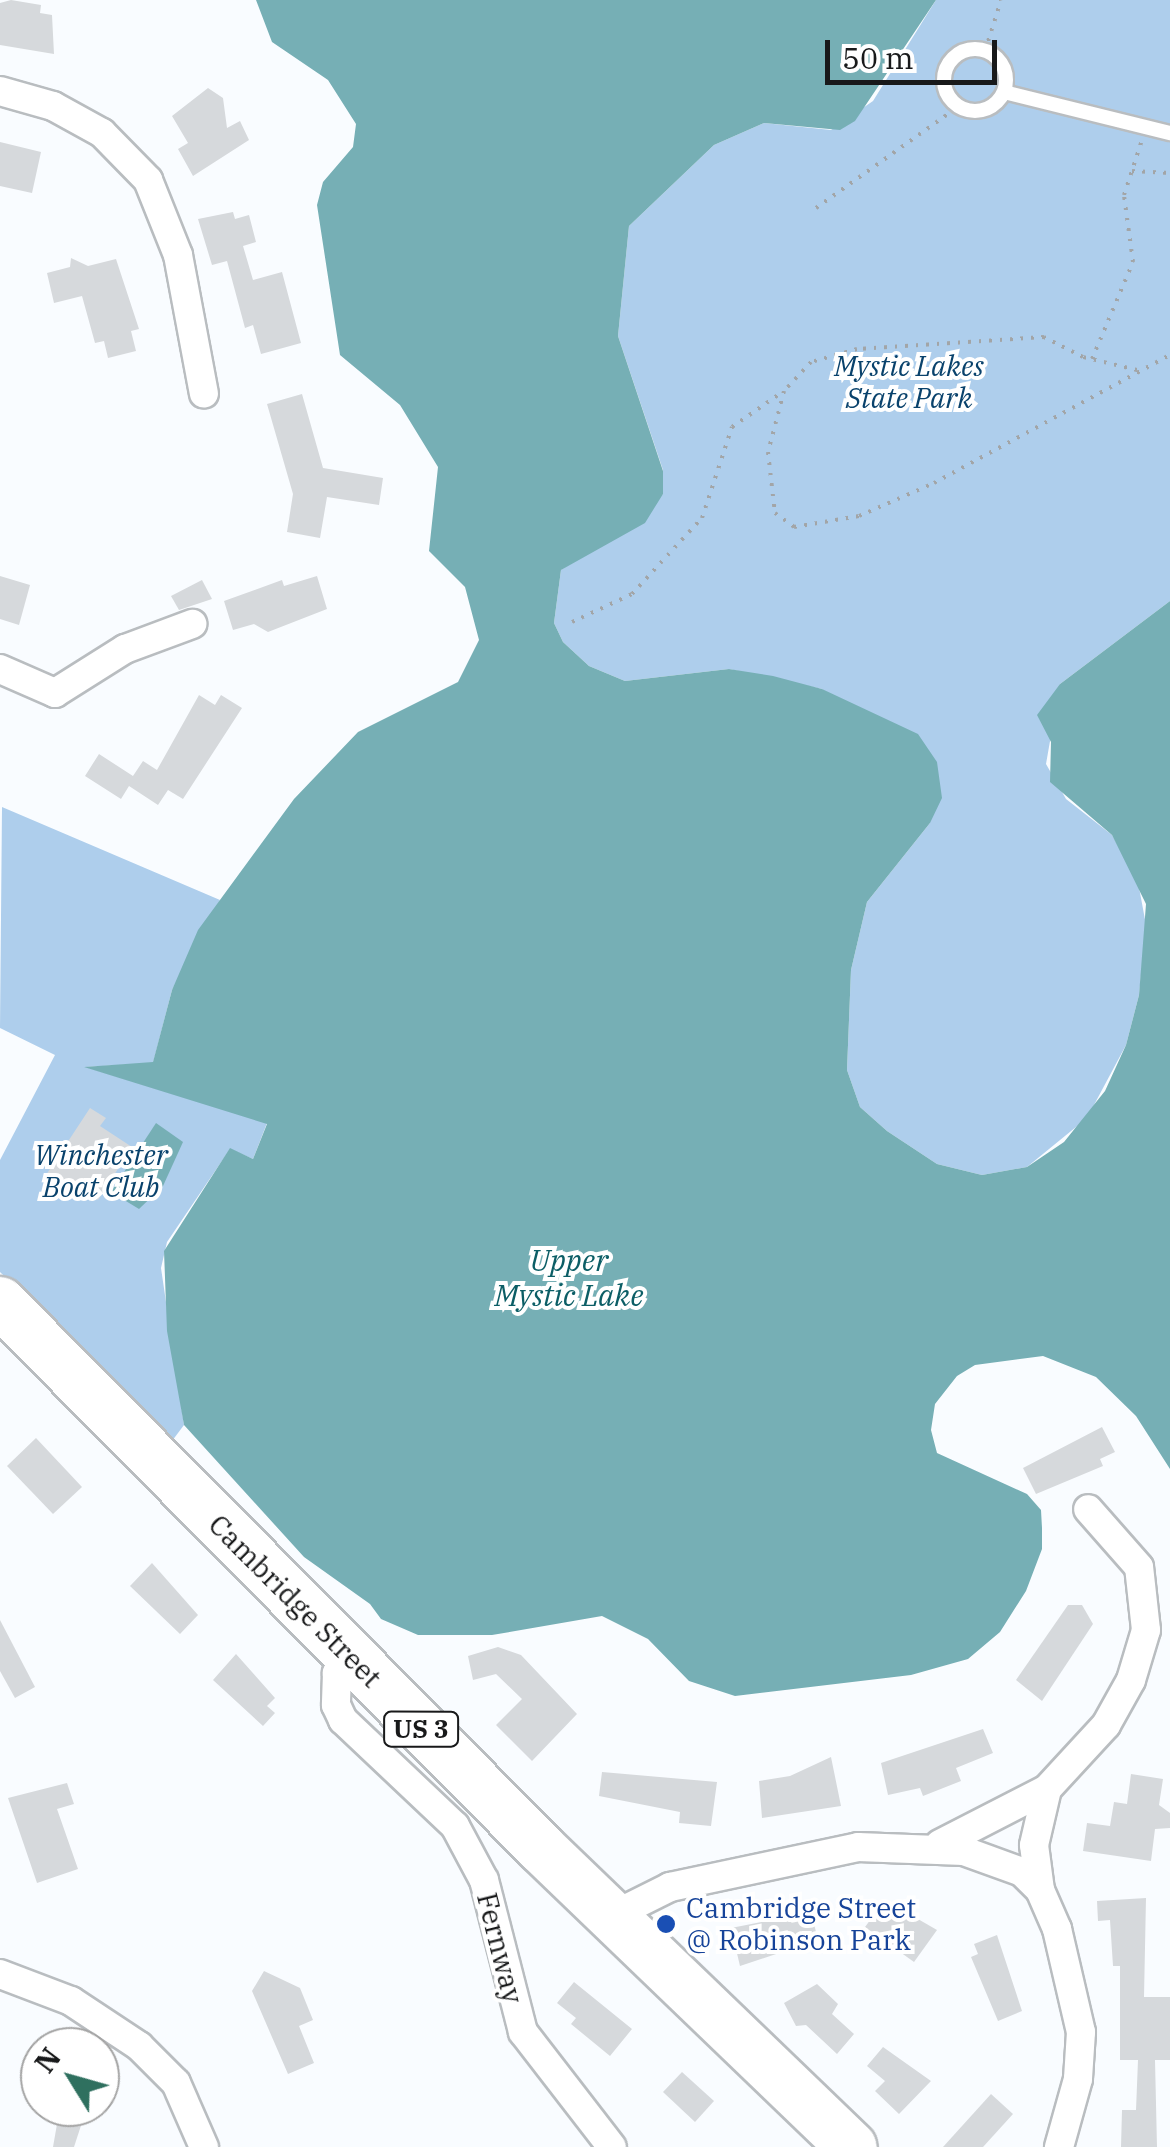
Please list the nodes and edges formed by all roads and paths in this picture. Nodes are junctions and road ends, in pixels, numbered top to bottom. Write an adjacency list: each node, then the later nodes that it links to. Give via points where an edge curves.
1 (1001, 0): 2 (path)
2 (985, 51): 4 (lane, via 1007,70); 5 (lane, via 954,55 944,68 948,96)
3 (0, 90): 15 (street, via 53,106 102,132 148,180 178,254)
4 (1008, 93): 5 (lane, via 988,107); 6 (lane)
5 (959, 106): 10 (path)
6 (1146, 129): 7 (lane); 8 (path)
7 (1170, 133)
8 (1132, 171): 9 (path); 12 (path, via 1124,215 1133,262)
9 (1170, 172)
10 (816, 208)
11 (1170, 355): 13 (path)
12 (1092, 359): 13 (path); 14 (path, via 1044,338 858,348 811,362)
13 (1137, 370): 14 (path, via 934,483 859,516 794,527 776,513 768,452)
14 (784, 391): 16 (path, via 732,427 702,518 632,594)
15 (204, 394)
16 (572, 622)
17 (192, 624): 18 (street, via 125,649 55,693)
18 (0, 669)
19 (0, 1302): 21 (highway, Cambridge Street / US 3)
20 (1088, 1509): 22 (street, via 1138,1567 1146,1630 1131,1680 1106,1725)
21 (352, 1659): 25 (highway, Cambridge Street / US 3); 28 (street, Fernway, via 337,1673 336,1705 343,1720 455,1826 484,1880 522,2032)
22 (1047, 1789): 23 (street, via 956,1841); 24 (street, via 1034,1844)
23 (924, 1846): 24 (street, via 996,1859); 25 (street, via 858,1847 704,1879)
24 (1040, 1890): 30 (street, via 1074,1984 1080,2032 1078,2079)
25 (612, 1916): 29 (highway, Cambridge Street / US 3)
26 (0, 1974): 27 (street, via 72,2001 138,2046 176,2083)
27 (204, 2147)
28 (612, 2147)
29 (852, 2147)
30 (1059, 2147)

